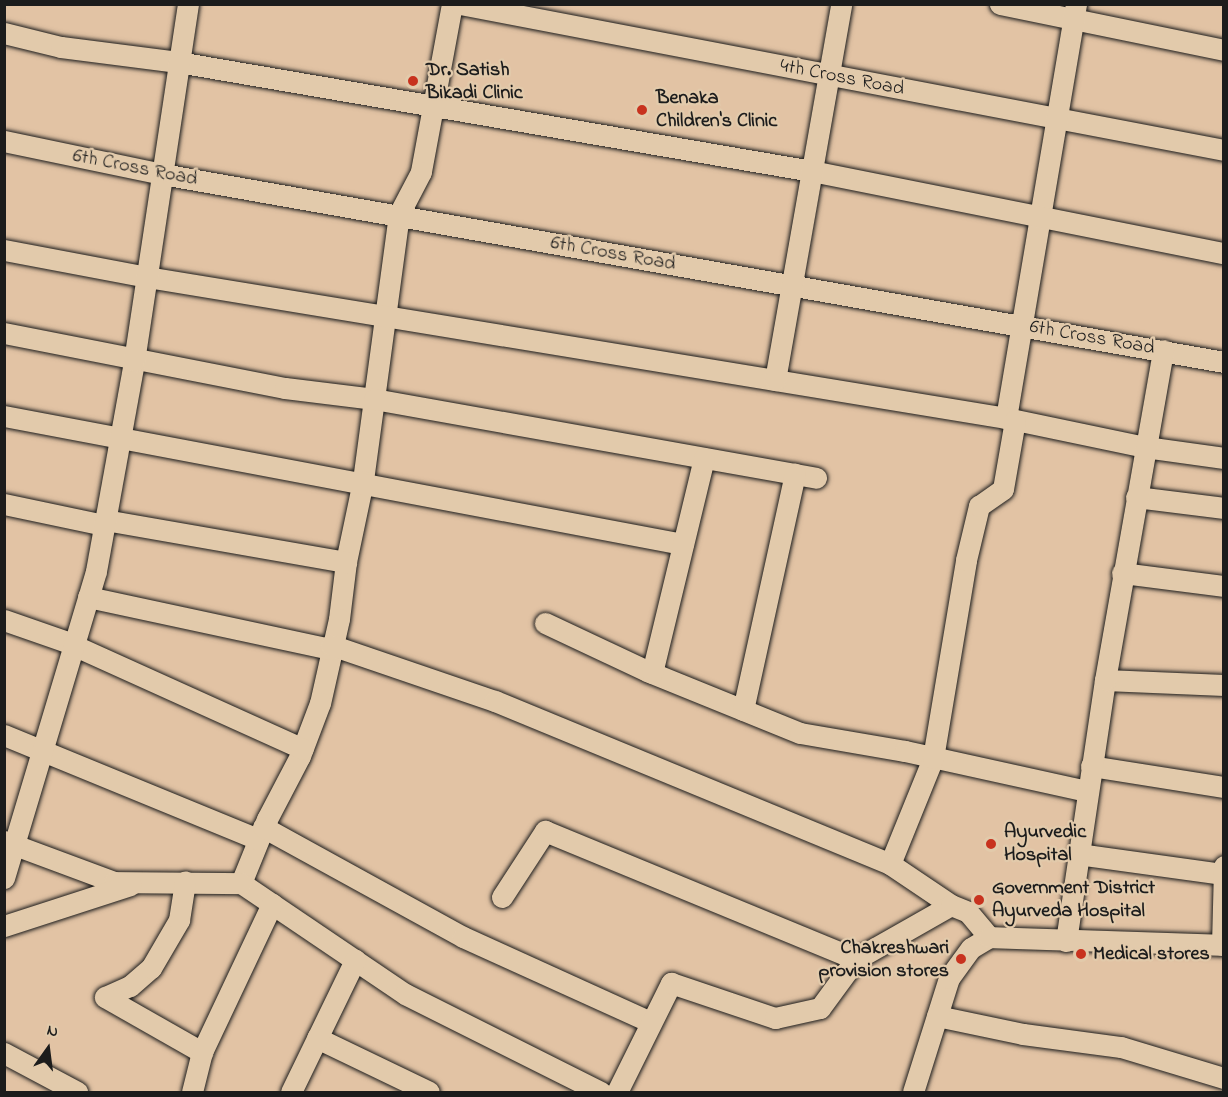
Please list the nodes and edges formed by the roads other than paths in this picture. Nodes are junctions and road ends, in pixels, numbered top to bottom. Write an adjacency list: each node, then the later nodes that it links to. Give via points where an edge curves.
1 (188, 4): 9 (street)
2 (452, 4): 11 (street)
3 (460, 4): 10 (street, 4th Cross Road)
4 (841, 4): 10 (street)
5 (1000, 4): 6 (street)
6 (1074, 12): 8 (street); 12 (street)
7 (4, 33): 9 (street, via 61,47)
8 (1224, 50)
9 (178, 62): 11 (street); 16 (street)
10 (828, 75): 12 (street, 4th Cross Road); 15 (street)
11 (434, 105): 15 (street); 17 (street, via 421,172)
12 (1058, 120): 14 (street, 4th Cross Road); 18 (street)
13 (4, 141): 16 (street, 6th Cross Road)
14 (1224, 150)
15 (812, 171): 18 (street); 22 (street)
16 (162, 174): 17 (street, 6th Cross Road); 21 (street)
17 (399, 214): 22 (street, 6th Cross Road); 23 (street)
18 (1040, 219): 20 (street); 24 (street)
19 (4, 250): 21 (street)
20 (1224, 253)
21 (147, 277): 23 (street); 27 (street)
22 (791, 287): 24 (street, 6th Cross Road); 29 (street)
23 (386, 314): 29 (street); 30 (street)
24 (1019, 325): 26 (street, 6th Cross Road); 32 (street)
25 (4, 333): 27 (street)
26 (1163, 350): 28 (street, 6th Cross Road); 34 (street)
27 (134, 361): 30 (street, via 285,388); 33 (street)
28 (1224, 362)
29 (775, 380): 32 (street)
30 (374, 399): 35 (street); 37 (street)
31 (4, 416): 33 (street)
32 (1010, 419): 34 (street); 58 (street, via 1003,489 979,506 966,560)
33 (120, 438): 37 (street); 41 (street)
34 (1145, 447): 36 (street); 38 (street)
35 (705, 458): 42 (street); 54 (street, via 805,476)
36 (1224, 458)
37 (363, 481): 42 (street); 43 (street)
38 (1136, 497): 40 (street); 44 (street)
39 (4, 504): 41 (street)
40 (1224, 508)
41 (105, 523): 43 (street); 46 (street)
42 (683, 544): 51 (street)
43 (346, 562): 50 (street)
44 (1122, 573): 45 (street); 52 (street)
45 (1224, 586)
46 (88, 597): 49 (street); 50 (street)
47 (4, 620): 49 (street)
48 (545, 623): 51 (street)
49 (73, 645): 56 (street); 57 (street)
50 (331, 647): 56 (street, via 320,703); 65 (street, via 506,706)
51 (652, 673): 54 (street)
52 (1105, 680): 53 (street); 59 (street)
53 (1224, 685)
54 (743, 710): 58 (street, via 800,733)
55 (4, 735): 57 (street)
56 (303, 749): 62 (street)
57 (41, 750): 62 (street); 63 (street)
58 (933, 758): 61 (street); 65 (street)
59 (1091, 766): 60 (street); 61 (street)
60 (1224, 787)
61 (1088, 791): 64 (street)
62 (261, 833): 70 (street); 81 (street, via 463,937)
63 (10, 842): 67 (street); 69 (street, via 114,882)
64 (1078, 854): 66 (street); 76 (street)
65 (890, 864): 73 (street)
66 (1223, 870): 77 (street)
67 (4, 878)
68 (185, 881): 69 (street); 70 (street); 83 (street, via 179,920 151,968 130,986 105,997)
69 (139, 882): 74 (street)
70 (241, 883): 72 (street)
71 (501, 897): 78 (street, via 545,831)
72 (272, 904): 79 (street); 83 (street)
73 (951, 906): 75 (street, via 968,912); 78 (street)
74 (4, 926)
75 (989, 937): 76 (street); 80 (street, via 971,948 949,978)
76 (1066, 941): 77 (street)
77 (1223, 945)
78 (856, 959): 81 (street, via 820,1008 775,1018 671,983)
79 (355, 960): 82 (street); 86 (street, via 405,994)
80 (937, 1016): 85 (street, via 1023,1034 1121,1047); 92 (street)
81 (650, 1022): 91 (street)
82 (317, 1038): 89 (street); 90 (street)
83 (202, 1052): 88 (street)
84 (4, 1053): 87 (street)
85 (1224, 1078)
86 (595, 1091)
87 (77, 1092)
88 (192, 1092)
89 (291, 1092)
90 (429, 1092)
91 (617, 1092)
92 (913, 1092)

